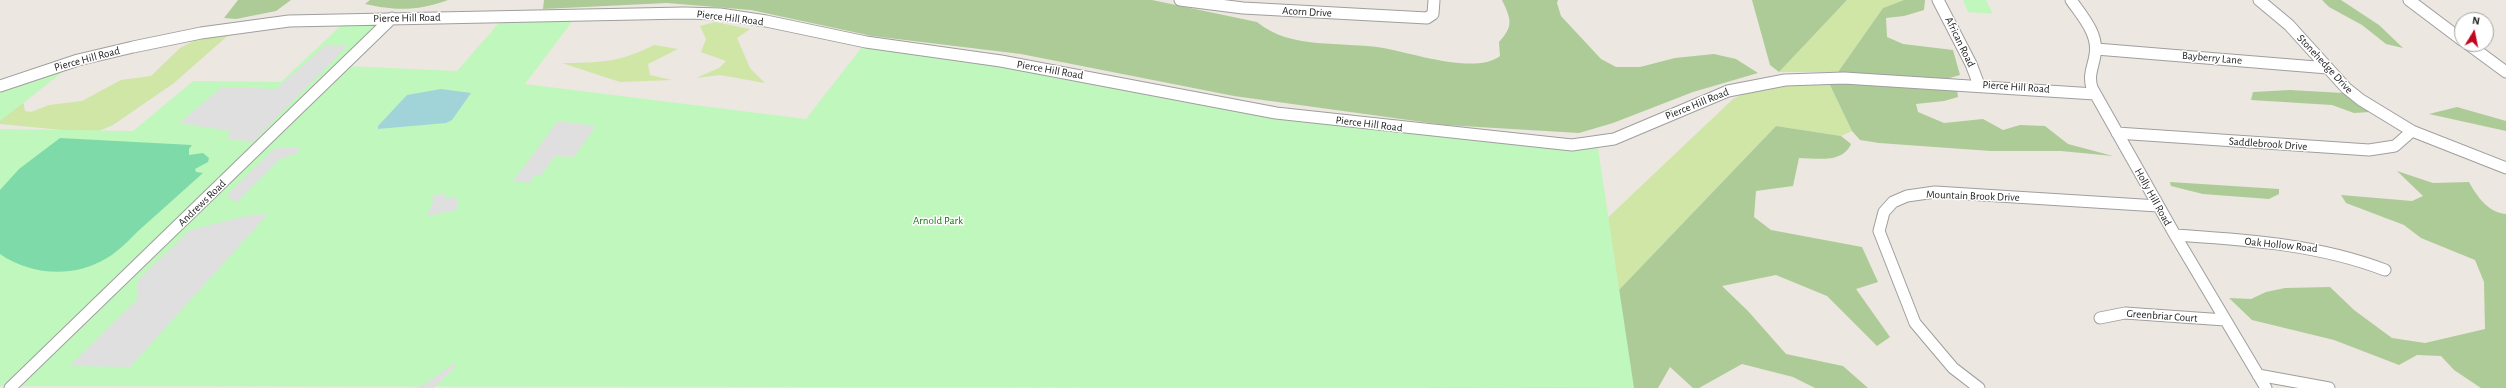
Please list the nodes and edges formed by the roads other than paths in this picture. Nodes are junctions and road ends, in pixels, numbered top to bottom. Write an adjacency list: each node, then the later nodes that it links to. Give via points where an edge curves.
1 (1180, 0): 2 (street, Acorn Drive, via 1243,8 1427,18 1433,14)
2 (1434, 0)
3 (1938, 0): 13 (street, African Road)
4 (2071, 0): 9 (street, via 2092,34)
5 (2259, 0): 11 (street, Stonehedge Drive, via 2289,25)
6 (2409, 0): 8 (street)
7 (392, 18): 13 (street, Pierce Hill Road, via 720,14 866,42 1001,60 1276,113 1572,144 1614,139 1728,91 1757,84 1785,80 1844,78); 14 (street, Pierce Hill Road, via 289,21 201,33 78,60); 25 (street, Andrews Road)
8 (2454, 34)
9 (2096, 49): 11 (street, Bayberry Lane); 15 (street, Holly Hill Road, via 2088,76)
10 (2479, 52): 12 (street)
11 (2328, 68): 16 (street, Stonehedge Drive, via 2361,100)
12 (2504, 70)
13 (1979, 85): 15 (street, Pierce Hill Road)
14 (0, 86)
15 (2095, 94): 17 (street, Holly Hill Road)
16 (2412, 130): 17 (street, Saddlebrook Drive, via 2395,147 2384,150); 18 (street, Stonehedge Drive)
17 (2117, 133): 19 (street, Holly Hill Road)
18 (2506, 168)
19 (2158, 206): 20 (street, Holly Hill Road); 26 (street, Mountain Brook Drive, via 1935,192 1907,196 1893,202 1884,212 1879,231 1915,323 1953,368)
20 (2175, 235): 21 (street, Oak Hollow Road, via 2325,250 2357,258); 23 (street, Holly Hill Road)
21 (2385, 270)
22 (2100, 318): 23 (street, Greenbriar Court, via 2125,313)
23 (2225, 320): 24 (street, Holly Hill Road)
24 (2258, 375): 27 (street, Holly Hill Road); 28 (street)
25 (10, 388)
26 (1980, 388)
27 (2266, 388)
28 (2329, 388)

